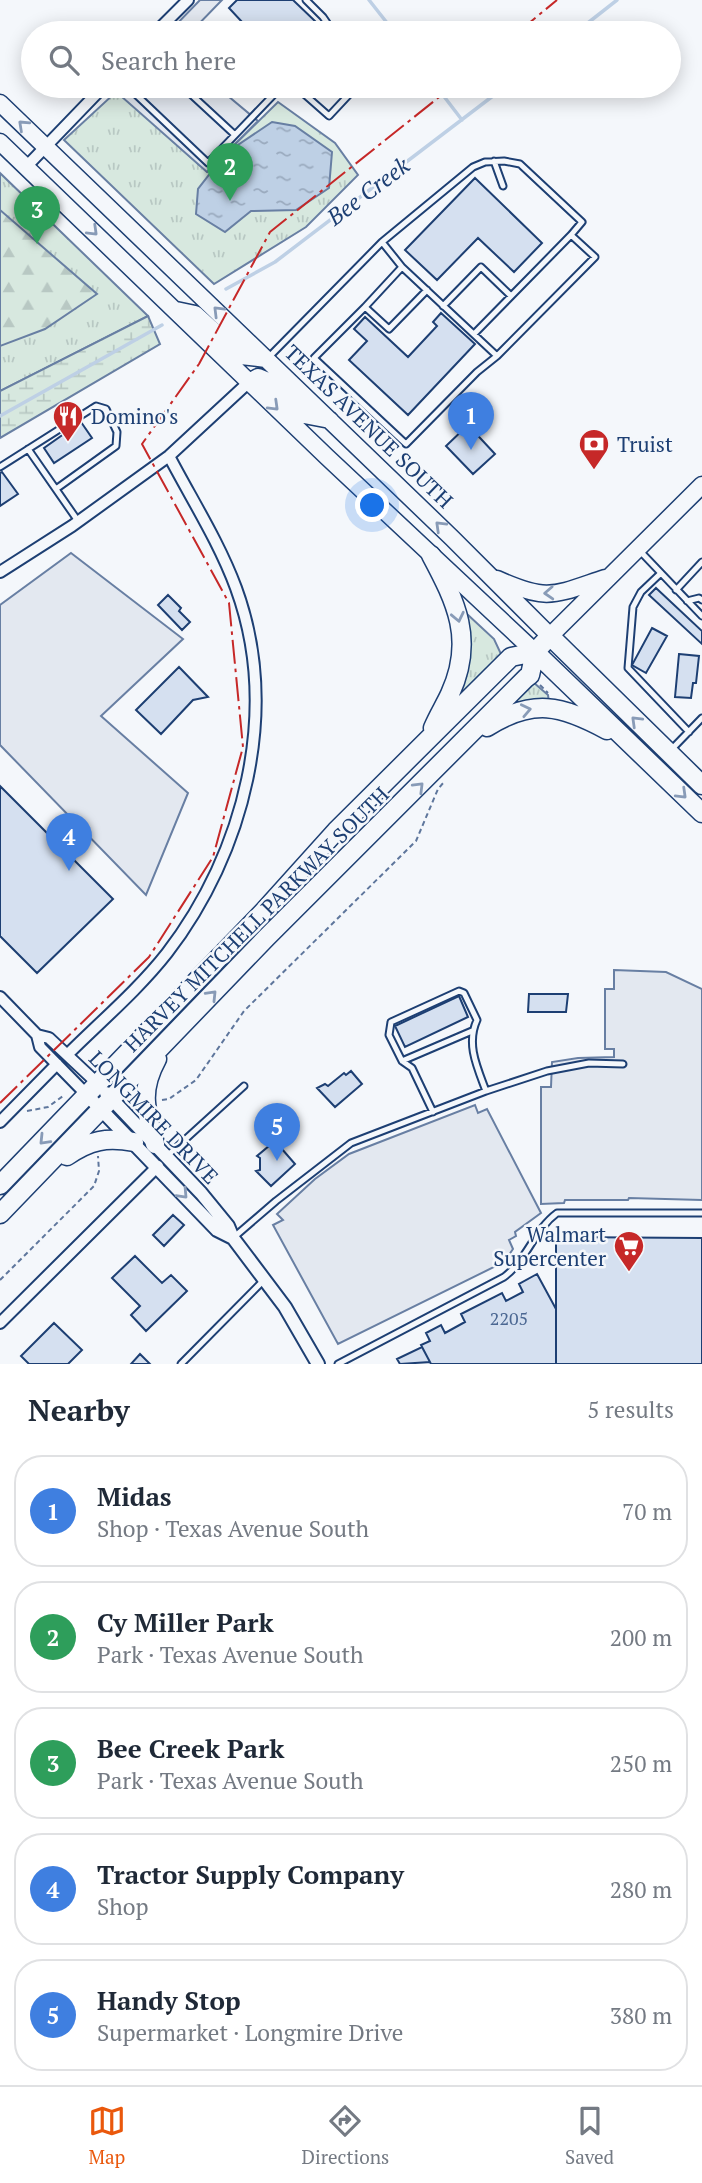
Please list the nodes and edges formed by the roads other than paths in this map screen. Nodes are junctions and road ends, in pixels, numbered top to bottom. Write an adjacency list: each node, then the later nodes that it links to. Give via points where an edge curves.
1 (188, 0): 3 (street)
2 (306, 0): 4 (lane)
3 (167, 21)
4 (325, 21)
5 (92, 98): 14 (street)
6 (140, 98): 12 (lane, via 208,163)
7 (195, 98): 12 (lane)
8 (270, 98): 12 (lane)
9 (309, 98): 10 (lane, via 329,116)
10 (345, 98)
11 (0, 103): 14 (main road, TEXAS AVENUE SOUTH, one-way to 11)
12 (235, 135)
13 (0, 142): 16 (main road)
14 (46, 146): 16 (street); 28 (main road, TEXAS AVENUE SOUTH, one-way to 14)
15 (494, 161): 17 (lane); 18 (lane, via 520,164 582,222); 19 (lane, via 473,167)
16 (26, 167): 25 (main road, one-way to 25)
17 (503, 186)
18 (570, 235): 22 (lane); 27 (lane, via 596,257)
19 (382, 242): 20 (lane); 28 (lane)
20 (402, 267): 21 (lane); 24 (lane)
21 (427, 290): 23 (lane); 24 (lane, via 388,329)
22 (511, 296): 23 (lane, via 481,267); 26 (lane)
23 (443, 306): 26 (lane)
24 (365, 307): 27 (lane, via 314,358 406,444)
25 (173, 309): 28 (main road, via 195,314 242,356); 29 (main road)
26 (474, 334): 27 (lane)
27 (497, 356)
28 (266, 359): 30 (main road, TEXAS AVENUE SOUTH)
29 (249, 382): 30 (main road, via 258,377 270,382 304,415); 32 (street); 38 (main road, one-way to 38)
30 (330, 420): 42 (main road, TEXAS AVENUE SOUTH, one-way to 30)
31 (28, 449): 33 (lane); 34 (lane); 34 (lane, via 96,406 106,409 117,432 116,446)
32 (169, 456): 36 (street); 62 (street, via 237,590 255,686 250,760 234,832 201,904 166,955)
33 (0, 467)
34 (56, 489): 36 (lane)
35 (699, 495): 37 (main road, HARVEY MITCHELL PARKWAY SOUTH)
36 (78, 521): 40 (street)
37 (639, 550): 41 (lane); 43 (main road, HARVEY MITCHELL PARKWAY SOUTH)
38 (431, 555): 49 (main road); 54 (highway, one-way to 54, via 454,599 462,642 456,679)
39 (702, 562): 44 (lane)
40 (0, 572)
41 (661, 573): 44 (lane); 51 (lane, via 633,607 628,668)
42 (488, 575): 43 (main road, one-way to 42, via 547,595 532,594); 48 (main road, TEXAS AVENUE SOUTH)
43 (611, 576): 48 (main road, HARVEY MITCHELL PARKWAY SOUTH)
44 (676, 590): 46 (lane)
45 (702, 600): 46 (lane)
46 (687, 601): 47 (lane)
47 (702, 616)
48 (550, 636): 49 (highway, HARVEY MITCHELL PARKWAY SOUTH); 55 (highway, TEXAS AVENUE SOUTH, one-way to 48)
49 (535, 652): 52 (highway, HARVEY MITCHELL PARKWAY SOUTH, via 530,674); 53 (highway); 54 (highway, HARVEY MITCHELL PARKWAY SOUTH, via 511,657)
50 (702, 718): 51 (lane)
51 (688, 732): 55 (lane)
52 (466, 740): 53 (highway, one-way to 53, via 509,714 549,707 566,710); 61 (highway, HARVEY MITCHELL PARKWAY SOUTH, one-way to 52)
53 (627, 741): 57 (highway, one-way to 57)
54 (426, 742): 67 (highway, HARVEY MITCHELL PARKWAY SOUTH)
55 (669, 753): 56 (highway, TEXAS AVENUE SOUTH)
56 (702, 785)
57 (702, 813)
58 (0, 997): 60 (street, LONGMIRE DRIVE)
59 (472, 1031): 63 (lane); 63 (lane, via 477,1020 459,991 391,1023 389,1035); 68 (lane, via 473,1055)
60 (37, 1035): 62 (street, LONGMIRE DRIVE, via 49,1038); 65 (street, LONGMIRE DRIVE, via 40,1047)
61 (165, 1044): 69 (highway, HARVEY MITCHELL PARKWAY SOUTH); 73 (highway, via 146,1084 145,1101)
62 (67, 1055): 67 (street, LONGMIRE DRIVE)
63 (402, 1061): 70 (lane, via 412,1068)
64 (623, 1063): 68 (lane, via 558,1068)
65 (57, 1064): 67 (street, LONGMIRE DRIVE); 71 (street)
66 (244, 1086): 73 (lane)
67 (93, 1090): 69 (street, LONGMIRE DRIVE); 75 (highway, HARVEY MITCHELL PARKWAY SOUTH, one-way to 75)
68 (486, 1091): 70 (lane)
69 (107, 1104): 72 (street, LONGMIRE DRIVE); 73 (street, LONGMIRE DRIVE); 74 (highway, HARVEY MITCHELL PARKWAY SOUTH)
70 (433, 1112): 78 (lane, via 351,1143)
71 (0, 1122)
72 (134, 1142): 73 (street, LONGMIRE DRIVE); 74 (highway, via 97,1140)
73 (160, 1155): 78 (street, LONGMIRE DRIVE, via 201,1193); 80 (street)
74 (41, 1173): 77 (highway, HARVEY MITCHELL PARKWAY SOUTH)
75 (0, 1185)
76 (702, 1213): 83 (lane, via 557,1213 516,1268 504,1277)
77 (0, 1214)
78 (233, 1238): 79 (street, LONGMIRE DRIVE)
79 (265, 1279): 81 (lane); 82 (street, LONGMIRE DRIVE)
80 (0, 1323)
81 (181, 1364)
82 (318, 1364)
83 (338, 1364)

